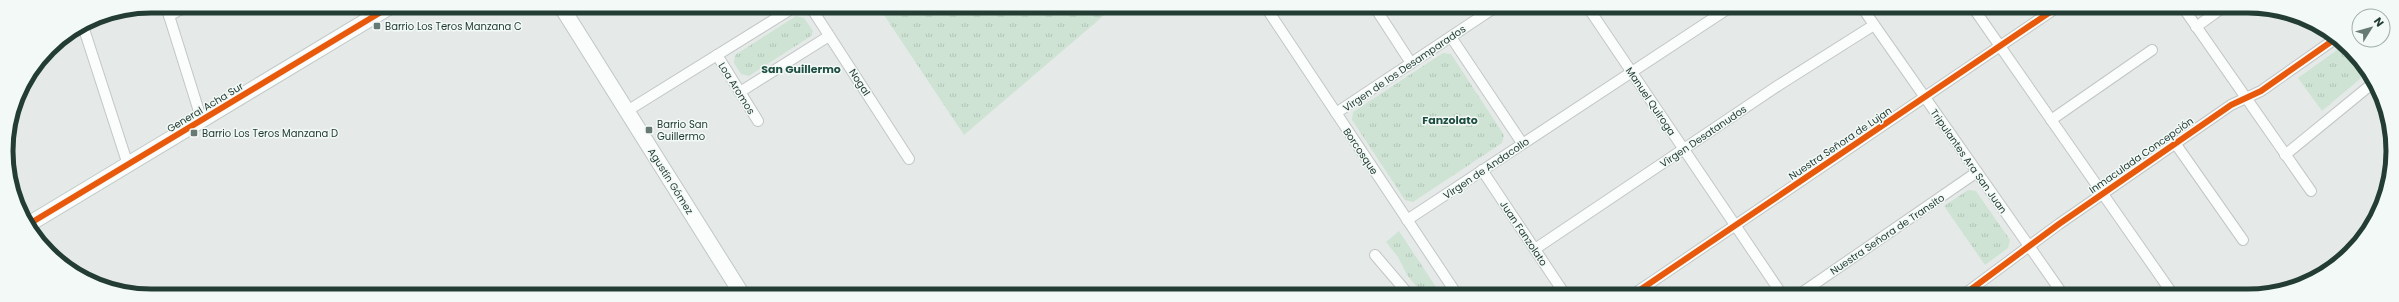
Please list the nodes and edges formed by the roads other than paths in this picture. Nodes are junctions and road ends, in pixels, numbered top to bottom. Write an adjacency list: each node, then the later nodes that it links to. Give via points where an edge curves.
1 (168, 13): 17 (street)
2 (174, 13): 17 (street)
3 (378, 13): 36 (street, General Acha Sur)
4 (565, 13): 33 (street, Agustín Gómez)
5 (785, 13): 26 (street)
6 (814, 13): 21 (street, Nogal)
7 (1270, 13): 34 (street, Borcosque)
8 (1379, 13): 27 (street)
9 (1488, 13): 22 (street, Virgen de los Desamparados)
10 (1591, 13): 28 (street, Manuel Quiroga)
11 (1721, 13): 28 (street, Virgen de Andacollo)
12 (1866, 13): 18 (street, Tripulantes Ara San Juan)
13 (1977, 13): 24 (street)
14 (2049, 13): 24 (street, Nuestra Señora de Lujan)
15 (2187, 13): 19 (street)
16 (2215, 13): 19 (street)
17 (169, 16): 36 (street)
18 (1874, 25): 31 (street, Tripulantes Ara San Juan); 40 (street, Virgen Desatanudos)
19 (2196, 27): 32 (street)
20 (83, 30): 43 (street)
21 (829, 36): 30 (street); 42 (street, Nogal)
22 (1452, 37): 27 (street, Virgen de los Desamparados); 38 (street)
23 (2331, 42): 32 (street, Inmaculada Concepción, via 2261,91)
24 (2000, 47): 31 (street, Nuestra Señora de Lujan); 35 (street)
25 (2152, 50): 35 (street)
26 (717, 55): 30 (street, Loa Aromos); 33 (street)
27 (1411, 63): 34 (street, Virgen de los Desamparados)
28 (1631, 71): 38 (street, Virgen de Andacollo); 40 (street, Manuel Quiroga)
29 (2369, 85): 41 (street)
30 (740, 92): 37 (street, Loa Aromos)
31 (1925, 98): 45 (street, Tripulantes Ara San Juan); 50 (street, Nuestra Señora de Lujan)
32 (2246, 98): 39 (street, Inmaculada Concepción, via 2231,105); 41 (street)
33 (627, 111): 55 (street, Agustín Gómez)
34 (1336, 113): 48 (street, Borcosque)
35 (2051, 120): 47 (street)
36 (202, 121): 43 (street, General Acha Sur)
37 (758, 121)
38 (1522, 143): 44 (street, Virgen de Andacollo)
39 (2175, 143): 47 (street, Inmaculada Concepción); 51 (street)
40 (1684, 149): 50 (street, Manuel Quiroga); 53 (street, Virgen Desatanudos)
41 (2285, 155): 46 (street)
42 (909, 159)
43 (128, 165): 49 (street, General Acha Sur)
44 (1482, 170): 48 (street, Virgen de Andacollo); 53 (street, Juan Fanzolato)
45 (1977, 172): 52 (street, Tripulantes Ara San Juan); 61 (street, Nuestra Señora de Transito)
46 (2310, 191)
47 (2103, 194): 52 (street, Inmaculada Concepción); 64 (street)
48 (1407, 220): 57 (street, Borcosque)
49 (32, 222)
50 (1735, 225): 59 (street, Nuestra Señora de Lujan); 60 (street, Manuel Quiroga)
51 (2243, 240)
52 (2029, 246): 62 (street, Inmaculada Concepción); 63 (street, Tripulantes Ara San Juan)
53 (1534, 249): 58 (street, Juan Fanzolato)
54 (1375, 255): 56 (street)
55 (739, 289)
56 (1404, 289)
57 (1453, 289)
58 (1561, 289)
59 (1642, 289)
60 (1778, 289)
61 (1807, 289)
62 (1971, 289)
63 (2059, 289)
64 (2169, 289)

